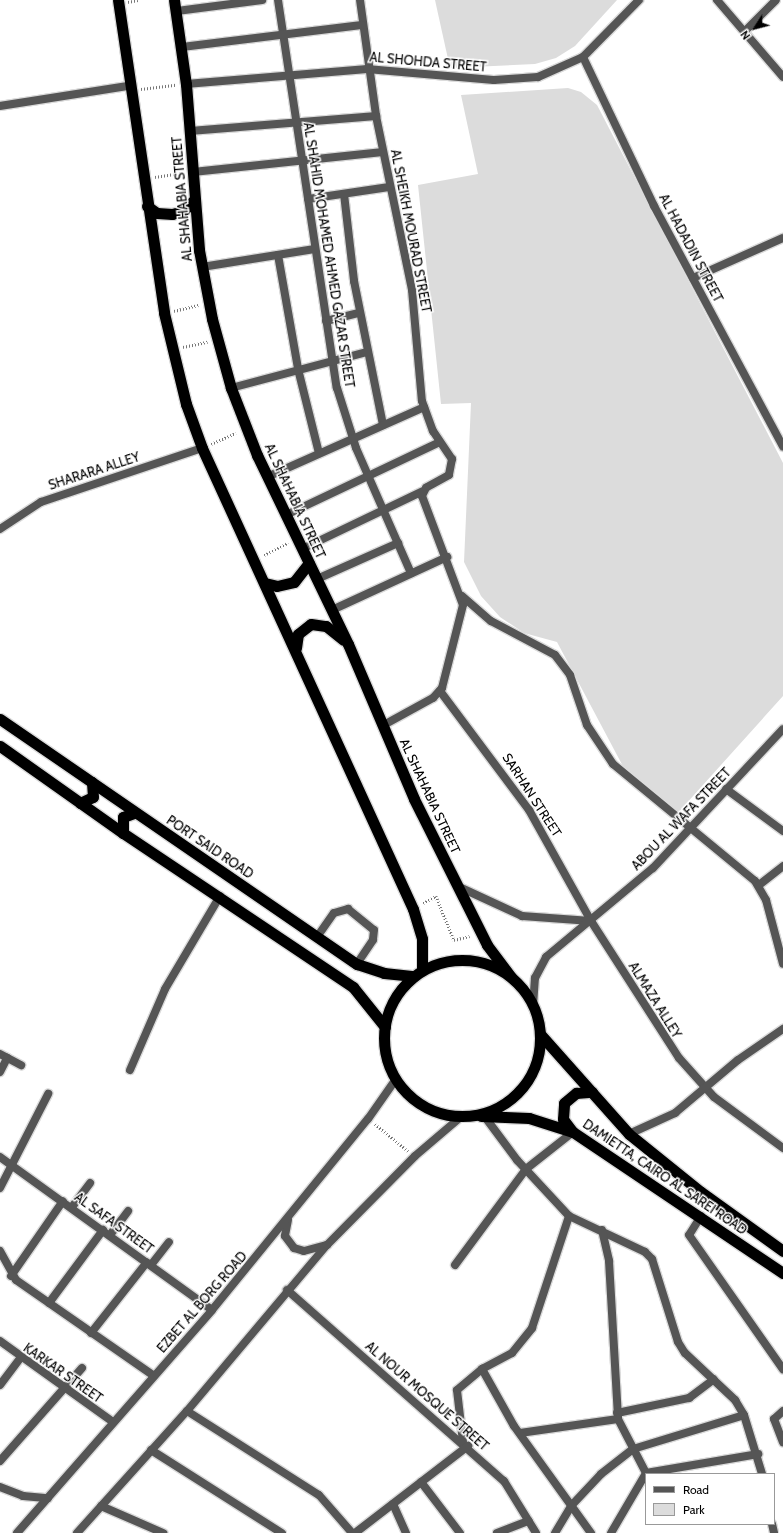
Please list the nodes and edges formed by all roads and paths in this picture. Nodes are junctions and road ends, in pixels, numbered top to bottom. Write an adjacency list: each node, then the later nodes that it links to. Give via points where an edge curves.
1 (118, 0): 20 (highway)
2 (174, 0): 10 (highway, AL SHAHABIA STREET)
3 (262, 0): 9 (street)
4 (278, 0): 13 (street, AL SHAHID MOHAMED AHMED GAZAR STREET)
5 (360, 0): 11 (street, AL SHEIKH MOURAD STREET)
6 (639, 0): 15 (street, AL SHOHDA STREET)
7 (717, 0): 12 (street)
8 (776, 0): 12 (street)
9 (239, 2): 10 (street)
10 (177, 11): 14 (highway, AL SHAHABIA STREET)
11 (362, 25): 13 (street); 16 (street, AL SHEIKH MOURAD STREET)
12 (746, 30): 18 (street)
13 (283, 35): 14 (street); 17 (street, AL SHAHID MOHAMED AHMED GAZAR STREET)
14 (182, 47): 19 (highway, AL SHAHABIA STREET)
15 (582, 57): 16 (street, AL SHOHDA STREET, via 554,73 522,80); 38 (street, AL HADADIN STREET)
16 (368, 69): 17 (street, AL SHOHDA STREET); 22 (street, AL SHEIKH MOURAD STREET)
17 (290, 76): 19 (street, AL SHOHDA STREET); 23 (street, AL SHAHID MOHAMED AHMED GAZAR STREET)
18 (783, 77)
19 (186, 84): 20 (path); 24 (highway, AL SHAHABIA STREET)
20 (128, 88): 21 (street); 28 (highway)
21 (0, 106)
22 (376, 116): 23 (street); 25 (street, AL SHEIKH MOURAD STREET)
23 (297, 124): 24 (street); 26 (street, AL SHAHID MOHAMED AHMED GAZAR STREET)
24 (190, 131): 27 (highway, AL SHAHABIA STREET)
25 (383, 152): 26 (street); 29 (street, AL SHEIKH MOURAD STREET)
26 (302, 162): 27 (street); 31 (street, AL SHAHID MOHAMED AHMED GAZAR STREET)
27 (192, 172): 28 (path); 32 (highway, AL SHAHABIA STREET)
28 (142, 178): 33 (highway)
29 (389, 187): 30 (street); 49 (street, AL SHEIKH MOURAD STREET, via 412,290)
30 (344, 194): 31 (street); 41 (street)
31 (308, 199): 35 (street, AL SHAHID MOHAMED AHMED GAZAR STREET)
32 (194, 200): 33 (highway, via 183,211 172,214 156,213); 37 (highway, AL SHAHABIA STREET)
33 (147, 206): 40 (highway)
34 (783, 238): 38 (street)
35 (315, 249): 36 (street); 42 (street, AL SHAHID MOHAMED AHMED GAZAR STREET)
36 (278, 255): 37 (street); 47 (street)
37 (202, 267): 39 (highway, AL SHAHABIA STREET)
38 (693, 278): 54 (street, AL HADADIN STREET)
39 (208, 302): 40 (path); 43 (highway, AL SHAHABIA STREET)
40 (164, 313): 44 (highway)
41 (359, 313): 42 (street); 45 (street)
42 (326, 321): 46 (street, AL SHAHID MOHAMED AHMED GAZAR STREET)
43 (217, 339): 44 (path); 48 (highway, AL SHAHABIA STREET)
44 (171, 350): 55 (highway)
45 (367, 352): 46 (street); 50 (street)
46 (332, 360): 47 (street); 52 (street, AL SHAHID MOHAMED AHMED GAZAR STREET)
47 (298, 369): 48 (street); 56 (street)
48 (232, 388): 51 (highway, AL SHAHABIA STREET)
49 (424, 407): 50 (street); 53 (street, AL SHEIKH MOURAD STREET)
50 (383, 425): 52 (street)
51 (246, 429): 55 (path); 58 (highway, AL SHAHABIA STREET)
52 (352, 438): 56 (street); 57 (street, AL SHAHID MOHAMED AHMED GAZAR STREET)
53 (440, 442): 57 (street); 59 (street, AL SHEIKH MOURAD STREET, via 451,454 451,470 445,479)
54 (783, 447)
55 (202, 448): 62 (street, SHARARA ALLEY, via 52,497 25,510); 67 (highway)
56 (319, 453): 58 (street)
57 (368, 476): 60 (street, AL SHAHID MOHAMED AHMED GAZAR STREET); 61 (street)
58 (267, 477): 61 (highway, AL SHAHABIA STREET)
59 (423, 491): 60 (street, AL SHEIKH MOURAD STREET); 66 (street)
60 (383, 509): 64 (street, AL SHAHID MOHAMED AHMED GAZAR STREET); 65 (street, AL SHEIKH MOURAD STREET)
61 (286, 515): 63 (highway, AL SHAHABIA STREET)
62 (0, 529)
63 (297, 538): 65 (highway, AL SHAHABIA STREET); 67 (path)
64 (398, 543): 69 (street, AL SHAHID MOHAMED AHMED GAZAR STREET); 70 (street)
65 (302, 548): 68 (highway, AL SHAHABIA STREET)
66 (447, 557): 69 (street); 72 (street)
67 (254, 560): 71 (highway)
68 (309, 563): 70 (highway, AL SHAHABIA STREET); 71 (highway, via 294,582 277,586)
69 (411, 573): 73 (street)
70 (317, 580): 73 (highway, AL SHAHABIA STREET)
71 (265, 583): 75 (highway)
72 (462, 596): 76 (street, via 463,614); 85 (street, via 492,622 541,646 561,661 574,682 588,725 607,757 629,781)
73 (332, 610): 74 (highway, AL SHAHABIA STREET)
74 (348, 644): 75 (highway, via 330,628 315,624 298,634); 78 (highway, AL SHAHABIA STREET)
75 (296, 649): 92 (highway)
76 (440, 691): 78 (street); 93 (street, SARHAN STREET, via 518,792)
77 (0, 719): 81 (highway, PORT SAID ROAD)
78 (382, 726): 90 (highway, AL SHAHABIA STREET)
79 (783, 729): 82 (street, ABOU AL WAFA STREET)
80 (0, 746): 83 (highway)
81 (92, 782): 83 (highway, via 93,797); 84 (highway, PORT SAID ROAD)
82 (726, 789): 85 (street, ABOU AL WAFA STREET); 86 (street)
83 (80, 803): 87 (highway)
84 (134, 813): 87 (highway, via 123,817); 95 (highway, PORT SAID ROAD)
85 (690, 828): 89 (street); 93 (street, ABOU AL WAFA STREET, via 633,886)
86 (783, 830)
87 (123, 833): 91 (highway)
88 (783, 866): 89 (street)
89 (759, 885): 97 (street, via 766,900)
90 (456, 886): 93 (street, via 522,916); 94 (highway, AL SHAHABIA STREET)
91 (220, 896): 101 (highway, via 353,987); 106 (street, via 165,989)
92 (413, 909): 94 (path, via 436,896 454,940); 98 (highway, via 422,939)
93 (591, 921): 100 (street, ABOU AL WAFA STREET, via 543,962 535,978); 109 (street, ALMAZA ALLEY, via 672,1048)
94 (480, 933): 99 (highway, AL SHAHABIA STREET)
95 (317, 937): 96 (highway, PORT SAID ROAD); 96 (street, via 334,913 348,909 374,930 373,940)
96 (357, 964): 98 (highway, PORT SAID ROAD, via 384,973)
97 (783, 964)
98 (418, 973): 99 (highway, via 444,962 468,960 490,965); 101 (highway, via 398,993)
99 (511, 977): 100 (highway, AL SHAHABIA STREET)
100 (533, 1006): 103 (highway)
101 (385, 1027): 108 (highway, via 386,1054)
102 (783, 1029): 109 (street)
103 (540, 1034): 110 (highway, DAMIETTA, CAIRO AL SAREI ROAD); 113 (highway, via 536,1061 524,1086 503,1105)
104 (3, 1056): 105 (street); 107 (street)
105 (21, 1065)
106 (130, 1070)
107 (0, 1072)
108 (396, 1079): 112 (highway, via 410,1096 429,1108); 114 (street, EZBET AL BORG ROAD)
109 (705, 1088): 116 (street, via 675,1113); 117 (street, ALMAZA ALLEY)
110 (592, 1092): 115 (highway, via 576,1093 564,1104 563,1119); 116 (highway, DAMIETTA, CAIRO AL SAREI ROAD)
111 (48, 1094): 120 (street)
112 (462, 1116): 113 (highway); 118 (street)
113 (481, 1116): 115 (highway, DAMIETTA, CAIRO AL SAREI ROAD, via 529,1118); 121 (street)
114 (368, 1119): 118 (path); 129 (street, EZBET AL BORG ROAD)
115 (573, 1132): 121 (street); 128 (highway, DAMIETTA, CAIRO AL SAREI ROAD)
116 (630, 1134): 135 (highway, DAMIETTA, CAIRO AL SAREI ROAD, via 701,1192)
117 (783, 1148)
118 (415, 1156): 133 (street)
119 (0, 1157): 120 (street, AL SAFA STREET)
120 (12, 1164): 123 (street); 124 (street, AL SAFA STREET)
121 (526, 1169): 127 (street); 137 (street)
122 (90, 1182): 125 (street)
123 (0, 1188)
124 (63, 1201): 125 (street, AL SAFA STREET); 139 (street)
125 (72, 1207): 131 (street, AL SAFA STREET)
126 (128, 1211): 131 (street)
127 (570, 1216): 130 (street); 147 (street, via 532,1328 512,1353)
128 (701, 1216): 138 (highway, DAMIETTA, CAIRO AL SAREI ROAD); 148 (street, via 690,1235)
129 (288, 1219): 133 (street, via 285,1236 294,1248 304,1251); 142 (street, EZBET AL BORG ROAD)
130 (602, 1230): 150 (street, via 652,1259 678,1342 685,1353); 156 (street, via 609,1261)
131 (106, 1233): 136 (street, AL SAFA STREET); 141 (street)
132 (169, 1242): 136 (street)
133 (327, 1245): 140 (street)
134 (0, 1251): 139 (street)
135 (783, 1251)
136 (149, 1264): 142 (street, AL SAFA STREET); 143 (street)
137 (455, 1265)
138 (783, 1273)
139 (11, 1276): 141 (street)
140 (287, 1290): 153 (street); 160 (street, AL NOUR MOSQUE STREET)
141 (49, 1303): 143 (street)
142 (212, 1310): 149 (street, EZBET AL BORG ROAD)
143 (91, 1332): 149 (street)
144 (0, 1341): 145 (street, KARKAR STREET)
145 (20, 1358): 151 (street); 152 (street, KARKAR STREET)
146 (82, 1368): 152 (street)
147 (482, 1369): 158 (street); 160 (street, via 457,1390)
148 (783, 1369)
149 (154, 1376): 157 (street, EZBET AL BORG ROAD)
150 (714, 1379): 155 (street); 156 (street, via 689,1398)
151 (0, 1385)
152 (64, 1388): 157 (street, KARKAR STREET); 164 (street)
153 (187, 1411): 162 (street); 179 (street, via 319,1495)
154 (783, 1411): 159 (street, via 774,1419)
155 (744, 1415): 161 (street); 163 (street)
156 (617, 1416): 158 (street); 161 (street)
157 (114, 1422): 170 (street, EZBET AL BORG ROAD)
158 (520, 1433): 173 (street)
159 (783, 1442)
160 (466, 1444): 168 (street); 174 (street, AL NOUR MOSQUE STREET, via 509,1486)
161 (633, 1449): 165 (street); 173 (street, via 601,1474)
162 (151, 1450): 172 (street); 178 (street)
163 (758, 1454): 165 (street); 166 (street)
164 (0, 1461)
165 (646, 1473)
166 (762, 1473)
167 (645, 1475): 187 (street)
168 (421, 1482): 171 (street); 182 (street)
169 (0, 1487): 170 (street, via 23,1496)
170 (48, 1498): 175 (street, EZBET AL BORG ROAD)
171 (393, 1504): 180 (street); 181 (street)
172 (101, 1506): 176 (street); 177 (street)
173 (571, 1506): 185 (street); 186 (street)
174 (529, 1521): 183 (street); 184 (street, AL NOUR MOSQUE STREET)
175 (17, 1533)
176 (77, 1533)
177 (163, 1533)
178 (282, 1533)
179 (352, 1533)
180 (355, 1533)
181 (406, 1533)
182 (460, 1533)
183 (497, 1533)
184 (536, 1533)
185 (555, 1533)
186 (591, 1533)
187 (611, 1533)

